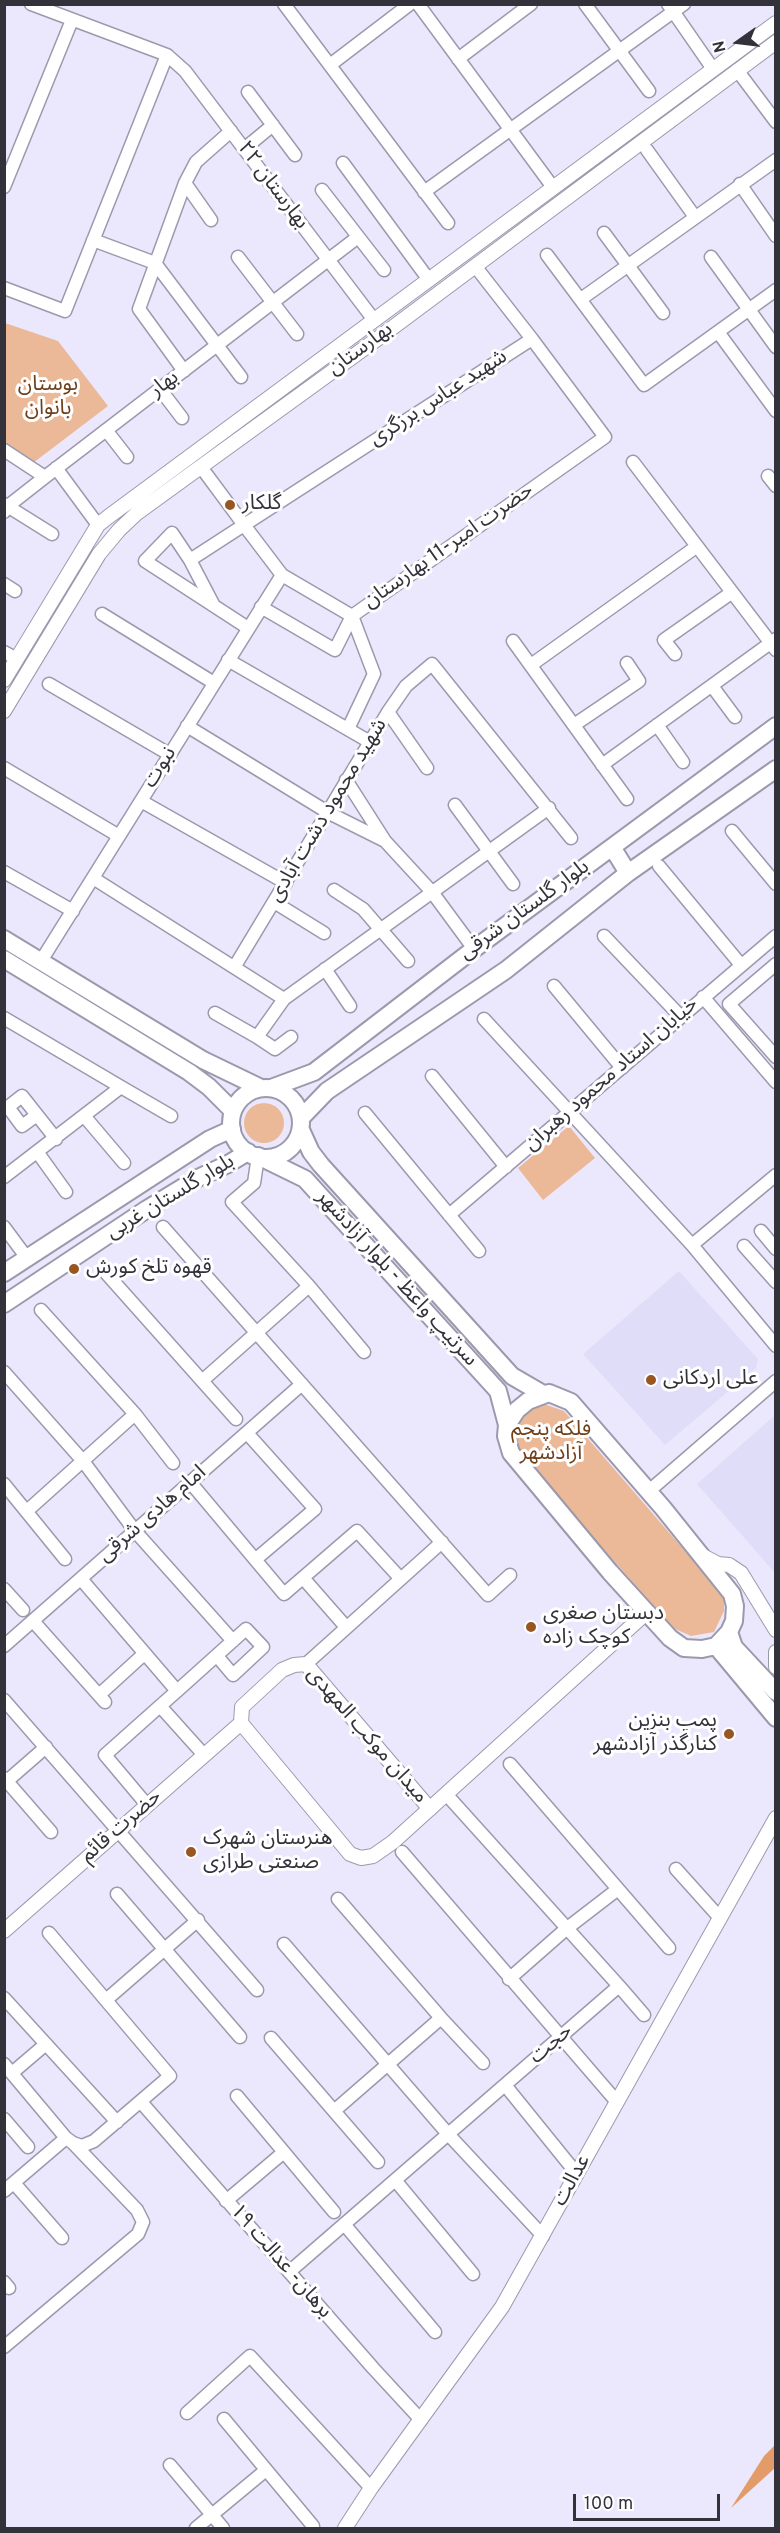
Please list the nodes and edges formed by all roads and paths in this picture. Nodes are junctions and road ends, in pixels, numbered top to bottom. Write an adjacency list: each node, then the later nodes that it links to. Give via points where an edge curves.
1 (31, 4): 8 (street)
2 (284, 4): 15 (street)
3 (410, 4): 15 (street)
4 (418, 4): 14 (street)
5 (531, 4): 14 (street)
6 (585, 4): 11 (street)
7 (675, 7): 11 (street); 16 (street)
8 (72, 20): 12 (street); 32 (street)
9 (776, 23): 13 (street, بهارستان)
10 (776, 42): 17 (street, بهارستان)
11 (619, 51): 18 (street); 22 (street)
12 (167, 54): 23 (street, بهارستان ۲۲); 42 (street)
13 (728, 58): 16 (street, بهارستان); 17 (street)
14 (458, 59): 22 (street)
15 (330, 65): 34 (street)
16 (713, 69): 31 (street, بهارستان)
17 (737, 70): 20 (street); 35 (street, بهارستان)
18 (649, 91)
19 (248, 92): 21 (street)
20 (776, 122)
21 (273, 125): 24 (street); 26 (street)
22 (510, 129): 31 (street); 34 (street)
23 (231, 131): 24 (street, بهارستان ۲۲); 29 (street, via 196,162)
24 (244, 149): 46 (street, بهارستان ۲۲)
25 (647, 150): 36 (street)
26 (295, 155)
27 (776, 160): 30 (street)
28 (343, 163): 51 (street)
29 (184, 183): 37 (street); 47 (street)
30 (740, 184): 36 (street); 40 (street)
31 (552, 186): 35 (street); 51 (street, بهارستان)
32 (4, 188)
33 (321, 190): 41 (street)
34 (424, 192): 38 (street)
35 (563, 201): 49 (street, بهارستان)
36 (695, 217): 48 (street)
37 (211, 220)
38 (448, 223)
39 (603, 233): 48 (street)
40 (776, 236)
41 (358, 237): 46 (street, بهار); 50 (street)
42 (93, 240): 47 (street); 52 (street, via 65,311)
43 (548, 255): 54 (street)
44 (238, 257): 55 (street)
45 (711, 257): 56 (street)
46 (328, 261): 55 (street, بهار); 58 (street, بهارستان ۲۲)
47 (156, 263): 63 (street); 65 (street, via 139,309)
48 (628, 265): 54 (street); 57 (street)
49 (475, 266): 61 (street, بهارستان); 62 (street)
50 (384, 270)
51 (429, 280): 58 (street, بهارستان)
52 (4, 288)
53 (776, 290): 56 (street)
54 (581, 299): 59 (street, via 644,385)
55 (273, 303): 60 (street); 63 (street, بهار)
56 (748, 310): 59 (street); 64 (street)
57 (663, 313)
58 (374, 320): 61 (street); 73 (street, بهارستان)
59 (718, 332): 68 (street)
60 (297, 334)
61 (384, 334): 76 (street, بهارستان)
62 (532, 339): 71 (street, شهید عباس برزگری); 81 (street, شهید عباس برزگری)
63 (218, 345): 65 (street, بهار); 66 (street)
64 (776, 347)
65 (184, 371): 67 (street, بهار)
66 (241, 376)
67 (160, 389): 69 (street); 70 (street, بهار)
68 (773, 402)
69 (182, 418)
70 (106, 430): 74 (street); 77 (street, بهار)
71 (605, 437): 90 (street, حضرت امیر-11 بهارستان)
72 (4, 450): 78 (street)
73 (192, 455): 76 (street); 80 (street, بهارستان)
74 (127, 457)
75 (633, 462): 83 (street)
76 (201, 467): 81 (street, حضرت امیر-11 بهارستان); 100 (street, بهارستان, via 119,530 99,554)
77 (56, 468): 78 (street, بهار); 80 (street)
78 (45, 477): 79 (street, بهار)
79 (6, 508): 82 (street)
80 (99, 525): 96 (street, بهارستان)
81 (244, 525): 84 (street, شهید عباس برزگری); 85 (street, حضرت امیر-11 بهارستان)
82 (52, 534)
83 (696, 547): 86 (street); 99 (street)
84 (190, 560): 87 (street); 87 (street, via 172,533 145,561)
85 (282, 575): 88 (street, نبوت); 90 (street, حضرت امیر-11 بهارستان)
86 (731, 593): 93 (street); 95 (street, via 664,640)
87 (213, 604): 91 (street)
88 (261, 607): 90 (street, via 335,650); 91 (street, نبوت)
89 (102, 614): 102 (street)
90 (352, 616): 112 (street, via 374,674)
91 (248, 628): 97 (street, نبوت)
92 (513, 641): 99 (street)
93 (774, 644): 104 (street)
94 (4, 652): 96 (street)
95 (675, 654)
96 (17, 659): 100 (street); 101 (street, بهارستان)
97 (228, 660): 102 (street, نبوت); 112 (street)
98 (627, 663): 108 (street, via 639,681)
99 (531, 665): 108 (street)
100 (31, 667): 105 (street, بهارستان)
101 (4, 680)
102 (214, 683): 109 (street, نبوت)
103 (49, 684): 114 (street)
104 (712, 686): 107 (street); 110 (street)
105 (4, 711)
106 (388, 712): 113 (street, شهید محمود دشت آبادی); 118 (street); 124 (street, شهید محمود دشت آبادی, via 406,686 432,664)
107 (735, 717)
108 (574, 725): 116 (street)
109 (187, 726): 114 (street, نبوت); 125 (street)
110 (657, 726): 115 (street); 116 (street)
111 (776, 726): 130 (main road, بلوار گلستان شرقی)
112 (348, 729): 113 (street)
113 (370, 742): 120 (street, شهید محمود دشت آبادی)
114 (170, 754): 122 (street, نبوت)
115 (683, 762)
116 (602, 765): 121 (street)
117 (4, 768): 127 (street)
118 (427, 768)
119 (776, 769): 134 (main road, بلوار گلستان شرقی)
120 (346, 780): 125 (street, شهید محمود دشت آبادی); 129 (street)
121 (627, 799)
122 (141, 801): 127 (street, نبوت); 136 (street)
123 (455, 805): 131 (street)
124 (549, 808): 128 (street); 131 (street)
125 (329, 813): 129 (street); 136 (street, شهید محمود دشت آبادی)
126 (732, 831): 138 (street)
127 (119, 836): 135 (street, نبوت)
128 (572, 838)
129 (385, 841): 140 (street)
130 (612, 847): 134 (main road); 148 (main road, بلوار گلستان شرقی)
131 (488, 852): 137 (street); 140 (street)
132 (659, 866): 152 (street)
133 (4, 872): 142 (street)
134 (628, 873): 175 (main road, بلوار گلستان شرقی, via 506,970)
135 (93, 878): 142 (street, نبوت); 153 (street)
136 (286, 883): 141 (street, شهید محمود دشت آبادی)
137 (513, 884)
138 (776, 884)
139 (334, 890): 143 (street, via 363,909)
140 (432, 892): 143 (street); 148 (street)
141 (274, 902): 144 (street); 153 (street, شهید محمود دشت آبادی)
142 (72, 911): 150 (street, نبوت)
143 (380, 930): 151 (street); 154 (street)
144 (324, 933)
145 (604, 936): 161 (street)
146 (776, 936): 152 (street, خیابان استاد محمود رهبران)
147 (4, 939): 150 (main road)
148 (474, 948): 169 (main road, بلوار گلستان شرقی)
149 (4, 959): 172 (main road)
150 (41, 961): 168 (main road, via 203,1060)
151 (408, 961)
152 (741, 965): 157 (street, خیابان استاد محمود رهبران)
153 (235, 966): 158 (street)
154 (325, 969): 158 (street); 159 (street)
155 (774, 969): 166 (street, via 729,1004)
156 (554, 986): 167 (street)
157 (703, 997): 161 (street, خیابان استاد محمود رهبران); 171 (street)
158 (284, 999): 164 (street)
159 (350, 1006)
160 (215, 1013): 164 (street)
161 (681, 1017): 167 (street, خیابان استاد محمود رهبران)
162 (4, 1018): 173 (street)
163 (484, 1019): 177 (street)
164 (257, 1037): 165 (street, via 275,1049)
165 (291, 1037)
166 (776, 1057)
167 (622, 1068): 177 (street, خیابان استاد محمود رهبران)
168 (225, 1069): 172 (main road, via 225,1078); 174 (main road)
169 (314, 1072): 174 (main road, بلوار گلستان شرقی); 175 (main road, via 315,1085)
170 (432, 1076): 189 (street)
171 (776, 1082)
172 (209, 1087): 176 (main road)
173 (122, 1088): 180 (street); 181 (street)
174 (266, 1088): 176 (main road, via 244,1096); 182 (main road, via 291,1098)
175 (327, 1091): 182 (main road, بلوار گلستان شرقی)
176 (234, 1111): 183 (main road)
177 (569, 1112): 189 (street, خیابان استاد محمود رهبران); 198 (street)
178 (365, 1113): 194 (street)
179 (37, 1115): 179 (street, via 22,1126 8,1107 22,1096); 184 (street)
180 (171, 1116)
181 (85, 1117): 184 (street); 188 (street)
182 (301, 1124): 186 (main road, via 295,1143 285,1152 272,1157); 216 (main road, سرتیپ واعظ - بلوار آزادشهر, via 311,1152 321,1165 512,1376)
183 (232, 1129): 186 (main road, via 238,1142); 187 (main road, بلوار گلستان غربی)
184 (56, 1139): 185 (street)
185 (38, 1153): 191 (street); 193 (street)
186 (253, 1154): 192 (main road, بلوار گلستان غربی); 206 (street, via 254,1183 232,1202); 219 (main road, سرتیپ واعظ - بلوار آزادشهر, via 305,1179 498,1391)
187 (185, 1155): 192 (main road, via 194,1155 201,1161); 202 (main road, بلوار گلستان غربی)
188 (124, 1163)
189 (506, 1167): 194 (street, خیابان استاد محمود رهبران)
190 (776, 1174): 198 (street)
191 (4, 1177)
192 (198, 1178): 207 (main road, بلوار گلستان غربی)
193 (66, 1192)
194 (449, 1215): 201 (street)
195 (4, 1227): 202 (street)
196 (163, 1227): 209 (street)
197 (760, 1231): 200 (street)
198 (692, 1245): 210 (street)
199 (744, 1246): 205 (street)
200 (776, 1249)
201 (479, 1251)
202 (27, 1258): 203 (main road, بلوار گلستان غربی)
203 (4, 1273)
204 (106, 1274): 213 (street)
205 (776, 1282)
206 (309, 1286): 209 (street); 211 (street)
207 (4, 1304)
208 (41, 1310): 217 (street)
209 (256, 1332): 213 (street); 215 (street)
210 (776, 1347)
211 (364, 1352)
212 (4, 1372): 221 (street)
213 (202, 1381): 218 (street)
214 (776, 1381): 225 (street)
215 (302, 1384): 220 (street, امام هادی شرقی); 228 (street)
216 (543, 1394): 219 (main road, via 517,1410); 225 (main road, سرتیپ واعظ - بلوار آزادشهر, via 571,1402)
217 (135, 1414): 221 (street); 222 (street)
218 (236, 1419)
219 (507, 1425): 238 (main road, سرتیپ واعظ - بلوار آزادشهر, via 511,1453)
220 (247, 1432): 223 (street, امام هادی شرقی); 231 (street, via 315,1509)
221 (83, 1461): 226 (street); 227 (street)
222 (173, 1463)
223 (190, 1482): 227 (street, امام هادی شرقی); 231 (street)
224 (4, 1484): 226 (street)
225 (648, 1491): 229 (main road, سرتیپ واعظ - بلوار آزادشهر)
226 (28, 1510): 230 (street)
227 (135, 1531): 234 (street, امام هادی شرقی); 243 (street)
228 (442, 1542): 232 (street, via 488,1595); 233 (street)
229 (700, 1555): 241 (street, via 741,1573); 242 (main road, سرتیپ واعظ - بلوار آزادشهر, via 732,1594 734,1621)
230 (65, 1559)
231 (256, 1559): 235 (street, via 284,1594)
232 (510, 1575)
233 (400, 1578): 235 (street, via 357,1531); 240 (street)
234 (81, 1579): 239 (street, امام هادی شرقی); 247 (street)
235 (304, 1579): 240 (street)
236 (4, 1589): 237 (street)
237 (23, 1610)
238 (646, 1613): 245 (main road, سرتیپ واعظ - بلوار آزادشهر, via 684,1648); 261 (street)
239 (33, 1621): 244 (street, امام هادی شرقی); 247 (street, via 102,1699)
240 (346, 1627): 249 (street)
241 (776, 1630)
242 (729, 1632): 245 (main road); 252 (main road, via 734,1647)
243 (233, 1641): 248 (street); 248 (street, via 246,1629 263,1647 233,1675)
244 (4, 1646)
245 (716, 1646): 255 (main road)
246 (776, 1652): 250 (street)
247 (144, 1654): 251 (street)
248 (217, 1656): 251 (street)
249 (306, 1664): 256 (street, میدان موکب المهدی, via 282,1670 242,1707); 263 (street, میدان موکب المهدی)
250 (776, 1667)
251 (177, 1691): 254 (street)
252 (776, 1692)
253 (4, 1700): 257 (street)
254 (160, 1706): 258 (street); 262 (street, via 105,1755)
255 (776, 1718)
256 (240, 1723): 258 (street, حضرت قائم); 263 (street, میدان موکب المهدی, via 350,1854 361,1858 373,1856)
257 (46, 1747): 260 (street); 265 (street)
258 (204, 1755): 262 (street, حضرت قائم)
259 (510, 1764): 269 (street)
260 (6, 1780): 266 (street)
261 (446, 1794): 263 (street); 274 (street)
262 (147, 1805): 265 (street, حضرت قائم)
263 (430, 1809)
264 (776, 1818): 272 (street, عدالت)
265 (119, 1830): 273 (street); 275 (street, حضرت قائم)
266 (51, 1832)
267 (402, 1852): 280 (street)
268 (676, 1869): 272 (street)
269 (618, 1889): 274 (street); 278 (street)
270 (117, 1894): 279 (street)
271 (338, 1899): 286 (street)
272 (720, 1918): 297 (street, عدالت)
273 (198, 1920): 279 (street); 282 (street)
274 (566, 1929): 280 (street); 281 (street)
275 (4, 1931)
276 (49, 1933): 284 (street)
277 (284, 1944): 292 (street)
278 (669, 1948)
279 (164, 1949): 284 (street); 287 (street)
280 (509, 1979): 289 (street)
281 (619, 1986): 285 (street); 289 (street, حجت)
282 (257, 1989)
283 (4, 1998): 290 (street)
284 (106, 2000): 296 (street, via 170,2076)
285 (644, 2015)
286 (441, 2018): 291 (street); 292 (street)
287 (240, 2037)
288 (271, 2038): 298 (street)
289 (560, 2038): 294 (street, حجت); 297 (street)
290 (46, 2044): 293 (street); 300 (street)
291 (483, 2063)
292 (388, 2064): 298 (street); 301 (street)
293 (8, 2069): 302 (street)
294 (505, 2085): 301 (street, حجت); 306 (street)
295 (237, 2096): 304 (street)
296 (141, 2102): 300 (street); 309 (street, برهان- عدالت ۱۹)
297 (617, 2102): 306 (street, عدالت)
298 (334, 2111): 305 (street)
299 (4, 2119): 303 (street)
300 (117, 2122): 302 (street, via 82,2146)
301 (448, 2134): 307 (street, حجت); 312 (street)
302 (69, 2140): 308 (street); 317 (street, via 137,2210 142,2222 138,2234)
303 (28, 2147)
304 (284, 2152): 309 (street); 310 (street)
305 (378, 2162)
306 (578, 2174): 312 (street, عدالت)
307 (396, 2180): 311 (street, حجت); 315 (street)
308 (9, 2187): 313 (street)
309 (226, 2201): 314 (street, برهان- عدالت ۱۹)
310 (334, 2212)
311 (344, 2224): 314 (street, حجت); 316 (street)
312 (543, 2236): 320 (street, عدالت, via 502,2307)
313 (62, 2238)
314 (289, 2272): 320 (street, برهان- عدالت ۱۹)
315 (473, 2274)
316 (435, 2332)
317 (4, 2347)
318 (187, 2413): 323 (street, via 250,2356)
319 (224, 2419): 322 (street)
320 (421, 2420): 323 (street, عدالت)
321 (170, 2465): 324 (street)
322 (266, 2470): 324 (street); 325 (street)
323 (371, 2488): 328 (street, عدالت)
324 (212, 2515): 326 (street); 327 (street)
325 (314, 2526)
326 (196, 2529)
327 (223, 2529)
328 (345, 2529)

